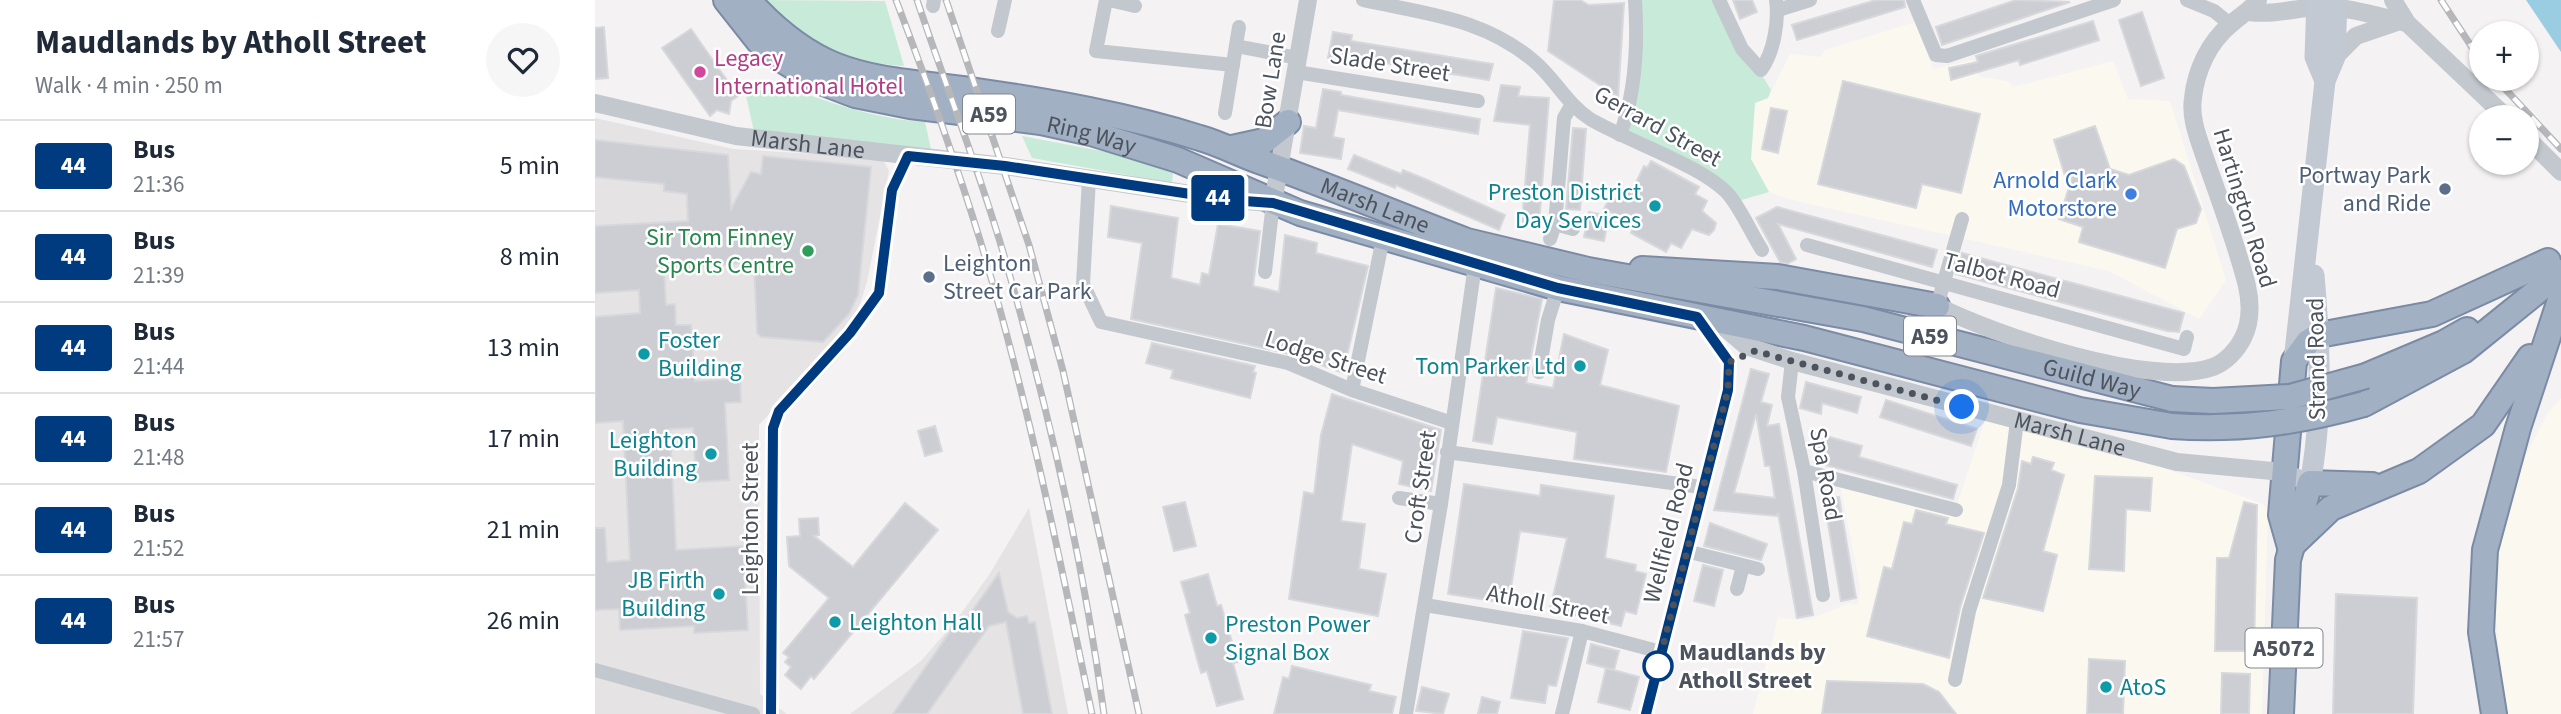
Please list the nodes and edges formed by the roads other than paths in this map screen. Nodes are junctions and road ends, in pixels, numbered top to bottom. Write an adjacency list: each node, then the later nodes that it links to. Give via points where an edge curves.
1 (726, 0): 40 (highway, Ring Way / A59, via 760,43 776,55 813,79 855,95 1091,133 1178,160)
2 (748, 0): 34 (highway, Ring Way / A59, via 799,46 838,68 868,78 974,90 1124,117)
3 (1005, 0): 21 (street)
4 (1108, 0): 16 (street); 24 (street, via 1096,51)
5 (1308, 0): 25 (street, Bow Lane)
6 (1363, 0): 29 (street, Gerrard Street, via 1446,15 1488,30 1538,64)
7 (1635, 0): 33 (street, via 1630,108)
8 (1719, 0): 15 (street, via 1742,48 1761,70 1769,58)
9 (1810, 0): 15 (street)
10 (1913, 0): 11 (street, via 1936,55 1947,55)
11 (2114, 0)
12 (2187, 0): 19 (street)
13 (2393, 0): 18 (street)
14 (2327, 4): 17 (street, Hartington Road, via 2271,15); 18 (street); 23 (main road, Strand Road); 26 (main road, Strand Road, via 2315,57)
15 (1777, 5)
16 (1135, 6)
17 (2254, 6): 19 (street, Hartington Road)
18 (2404, 22): 23 (street, via 2356,36); 30 (street)
19 (2231, 24): 54 (street, Hartington Road, via 2205,55 2192,100 2195,128 2247,288 2249,323 2239,345 2225,360 2191,372 2144,370 2071,355 1981,328)
20 (1239, 27): 22 (street)
21 (998, 31)
22 (1236, 46): 24 (street); 25 (street, Slade Street)
23 (2335, 57): 26 (main road, Strand Road)
24 (1233, 65): 31 (street)
25 (1297, 65): 27 (street, Slade Street); 32 (street, Bow Lane)
26 (2325, 80): 44 (main road, Strand Road)
27 (1478, 101)
28 (595, 103): 36 (street, Marsh Lane, via 736,136)
29 (1572, 104): 33 (street, Gerrard Street); 42 (street, via 1564,118)
30 (2493, 105)
31 (1225, 113)
32 (1288, 122): 34 (highway, via 1264,141); 37 (street, Bow Lane)
33 (1620, 135): 48 (street, Gerrard Street, via 1710,178 1729,196)
34 (1232, 148): 37 (highway, Ring Way / A59)
35 (2539, 150): 38 (street)
36 (908, 156): 39 (street, Marsh Lane); 89 (street, Leighton Street, via 892,190 879,293 854,329 779,411 773,428)
37 (1280, 168): 40 (street); 51 (highway, Marsh Lane / A59, via 1467,242)
38 (2561, 172)
39 (1089, 179): 40 (street, Marsh Lane); 65 (street, Lodge Street, via 1083,284 1101,322 1288,363)
40 (1273, 203): 45 (highway, Marsh Lane / A59); 52 (street)
41 (1962, 219): 54 (street)
42 (1555, 224): 43 (street); 46 (street)
43 (1573, 229)
44 (2310, 235): 58 (main road, Strand Road); 61 (main road, Strand Road)
45 (1383, 238): 50 (highway, Marsh Lane / A59); 65 (street)
46 (1551, 239)
47 (1807, 245): 54 (street, Talbot Road)
48 (1762, 250)
49 (2557, 260): 51 (highway, Guild Way / A59, bridge, via 2495,312 2444,344 2366,376 2290,397 2213,401 2172,399 1863,319); 56 (highway, Guild Way / A59, bridge, via 2463,351 2364,404 2279,424 2206,429 2080,410 1863,351); 58 (highway, via 2432,314)
50 (1475, 265): 53 (highway, Marsh Lane / A59); 67 (street, Croft Street)
51 (1588, 271): 54 (highway, via 1666,269)
52 (1265, 272)
53 (1558, 288): 56 (highway, Marsh Lane / A59); 64 (street)
54 (1939, 295): 59 (street, Talbot Road)
55 (2561, 297): 57 (highway)
56 (1707, 319): 60 (street, Marsh Lane); 63 (street)
57 (2550, 325): 73 (highway, via 2483,425 2419,471); 95 (highway, via 2485,550 2480,632)
58 (2319, 335): 61 (highway); 68 (main road, Strand Road)
59 (2188, 349)
60 (1755, 351): 62 (street, Marsh Lane); 63 (street)
61 (2294, 360): 71 (highway, Strand Road / A5072)
62 (1792, 361): 66 (street, Marsh Lane); 70 (street, Spa Road, via 1788,397)
63 (1729, 362): 74 (street, Wellfield Road, via 1728,390)
64 (1539, 372)
65 (1352, 390): 67 (street, Lodge Street)
66 (2017, 421): 71 (street, Marsh Lane, via 2177,462); 88 (street, via 2008,485 1969,611)
67 (1452, 423): 69 (street, Croft Street)
68 (2316, 442): 71 (main road); 72 (main road, Strand Road)
69 (1447, 452): 74 (street); 76 (street, Croft Street)
70 (1804, 471): 77 (street); 83 (street, Spa Road)
71 (2283, 472): 72 (street, Marsh Lane); 78 (highway, A5072, via 2281,521)
72 (2310, 483): 73 (highway); 78 (highway, A5072)
73 (2382, 485): 78 (highway, via 2323,513)
74 (1702, 487): 79 (street, Wellfield Road)
75 (1399, 498): 76 (street)
76 (1441, 504): 84 (street, Croft Street)
77 (1955, 510)
78 (2290, 547): 94 (highway, A5072)
79 (1686, 551): 80 (street); 86 (street, Wellfield Road)
80 (1743, 566): 81 (street); 82 (street)
81 (1758, 569)
82 (1737, 589)
83 (1822, 595)
84 (1425, 606): 85 (street, Atholl Street); 91 (street, Croft Street)
85 (1582, 631): 86 (street, Atholl Street); 92 (street)
86 (1661, 652): 93 (street, Wellfield Road)
87 (595, 670): 90 (street)
88 (1955, 680)
89 (771, 713)
90 (753, 714)
91 (1406, 714)
92 (1562, 714)
93 (1646, 714)
94 (2281, 714)
95 (2494, 714)

